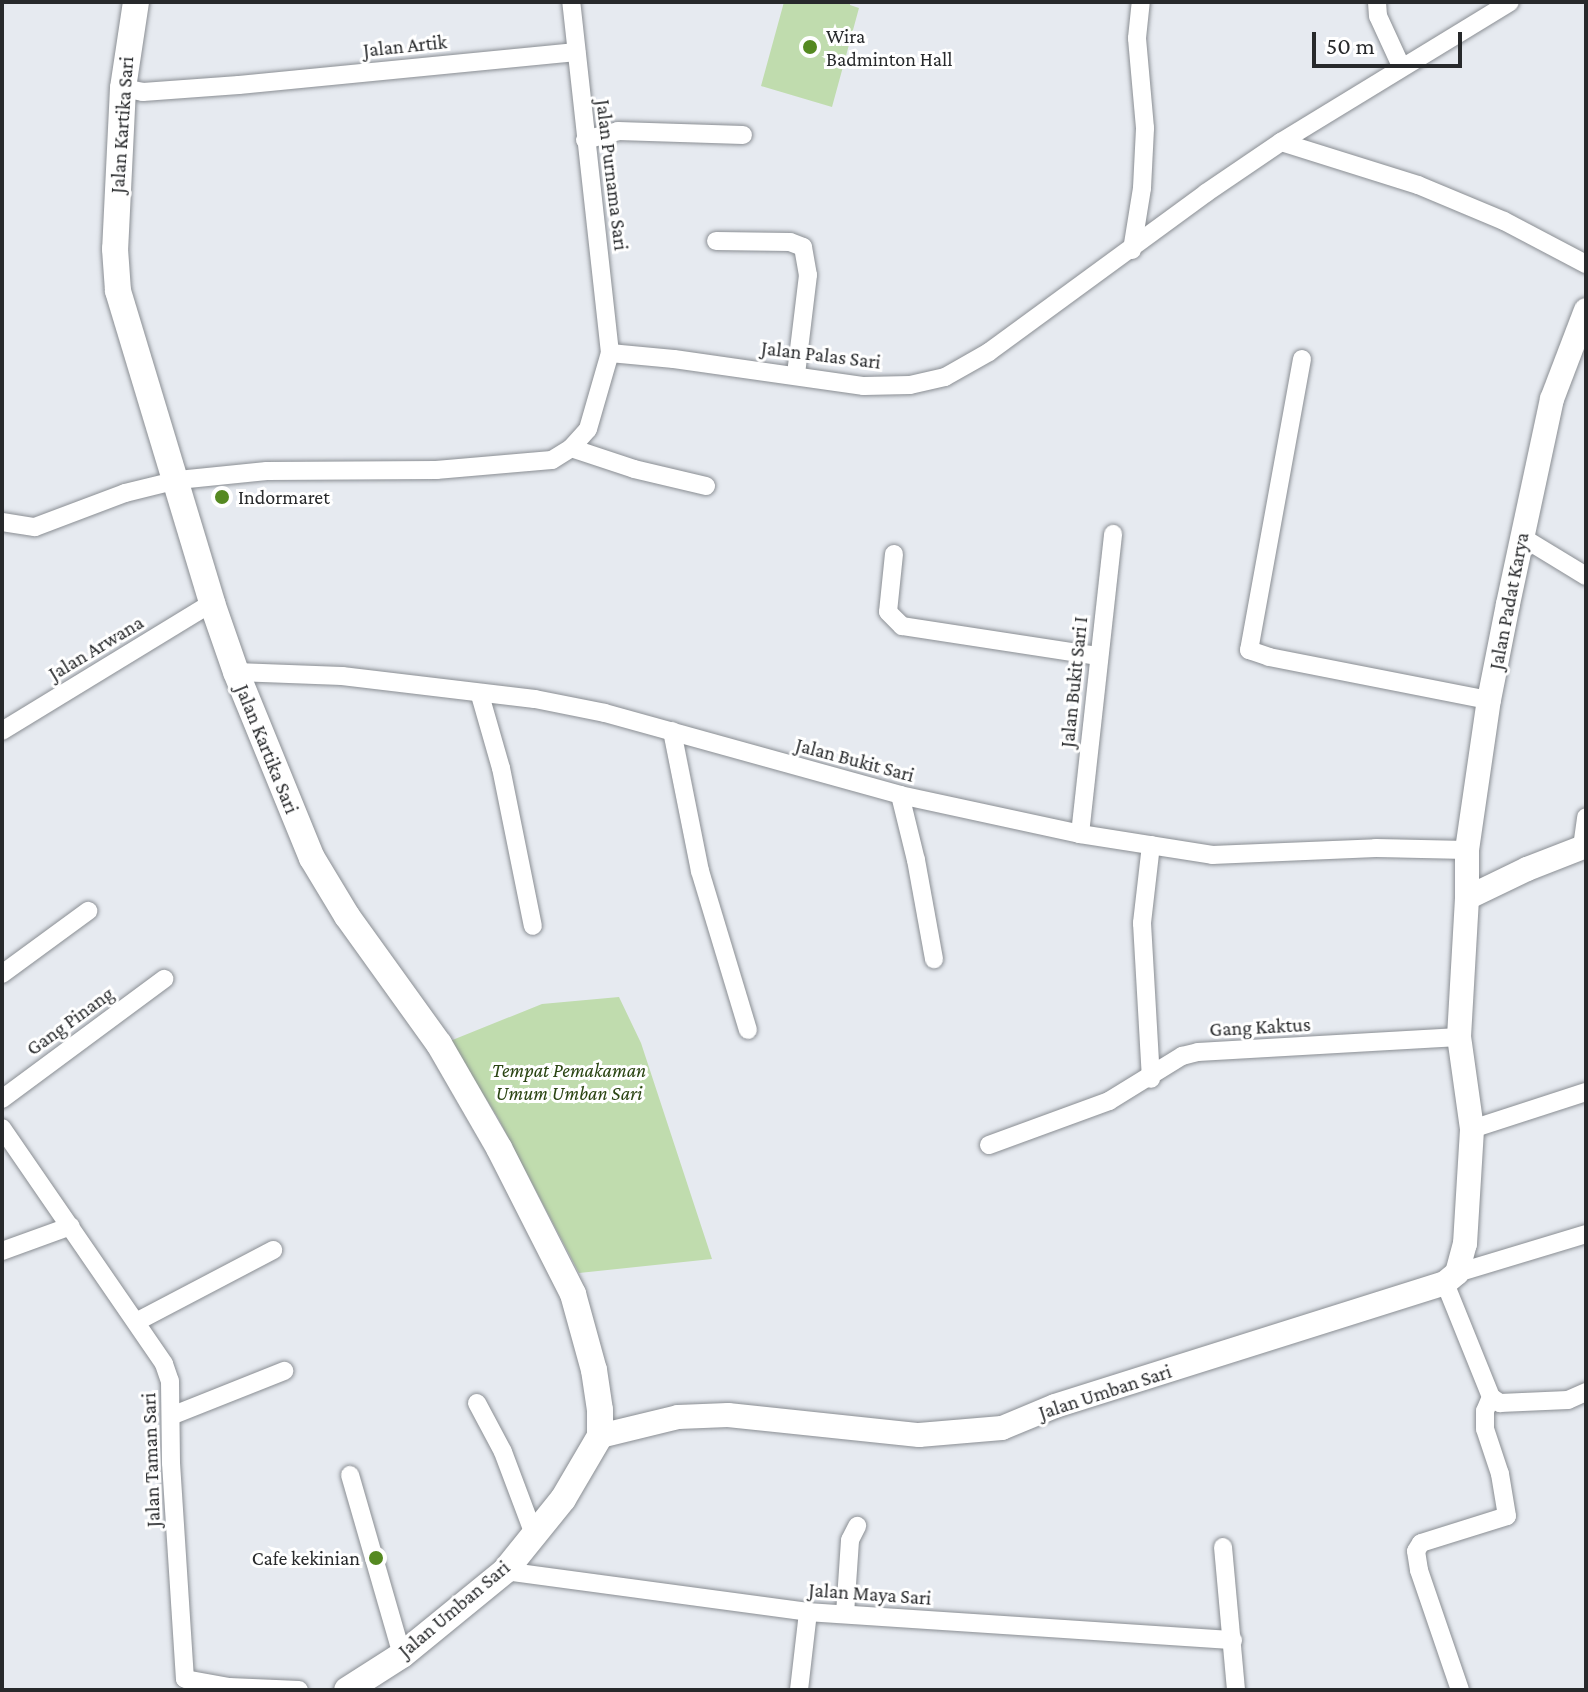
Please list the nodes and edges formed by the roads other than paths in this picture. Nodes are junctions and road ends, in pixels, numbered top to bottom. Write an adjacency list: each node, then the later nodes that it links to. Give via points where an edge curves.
1 (136, 2): 8 (main road, Jalan Kartika Sari)
2 (571, 2): 6 (street, Jalan Purnama Sari)
3 (1141, 2): 13 (street, via 1137,38 1145,128)
4 (1375, 2): 7 (street)
5 (1510, 2): 7 (street, Jalan Palas Sari)
6 (576, 52): 8 (street, Jalan Artik, via 239,85 143,92); 10 (street, Jalan Purnama Sari)
7 (1401, 66): 11 (street, Jalan Palas Sari)
8 (123, 88): 20 (main road, Jalan Kartika Sari, via 115,249 118,291)
9 (743, 135): 10 (street, via 618,131)
10 (585, 140): 16 (street, Jalan Purnama Sari)
11 (1281, 142): 13 (street, Jalan Palas Sari); 14 (street, via 1418,185 1504,221)
12 (716, 241): 18 (street, via 790,242 803,247 808,275)
13 (1132, 250): 18 (street, Jalan Palas Sari, via 989,352 945,377 910,385 864,386)
14 (1586, 264)
15 (1586, 310): 24 (street, Jalan Padat Karya, via 1552,399)
16 (610, 353): 18 (street, Jalan Palas Sari); 19 (street, via 588,429)
17 (1302, 359): 31 (street, via 1249,650)
18 (796, 374)
19 (571, 448): 20 (street, via 552,460 436,470 267,471); 21 (street)
20 (178, 480): 22 (street, via 125,493 35,527); 27 (main road, Jalan Kartika Sari)
21 (706, 486)
22 (2, 522)
23 (1113, 534): 28 (street, Jalan Bukit Sari I)
24 (1522, 537): 26 (street); 31 (street, Jalan Padat Karya)
25 (894, 554): 28 (street, via 888,612 902,626)
26 (1586, 576)
27 (212, 603): 29 (main road, Jalan Kartika Sari); 32 (street, Jalan Arwana)
28 (1098, 656): 36 (street, Jalan Bukit Sari I)
29 (236, 672): 30 (street, Jalan Bukit Sari, via 342,676); 65 (main road, Jalan Kartika Sari, via 312,858 439,1044 573,1294 594,1370)
30 (480, 695): 33 (street, Jalan Bukit Sari, via 535,699); 42 (street, via 501,768)
31 (1489, 700): 39 (street, Jalan Padat Karya)
32 (2, 731)
33 (672, 731): 34 (street, Jalan Bukit Sari); 46 (street, via 700,871)
34 (900, 795): 36 (street, Jalan Bukit Sari); 43 (street)
35 (1586, 817): 38 (street)
36 (1080, 834): 37 (street, Jalan Bukit Sari)
37 (1151, 845): 39 (street, Jalan Bukit Sari, via 1212,855); 48 (street, via 1142,923)
38 (1584, 847): 40 (street)
39 (1467, 850): 40 (street, Jalan Padat Karya)
40 (1467, 898): 47 (street)
41 (88, 911): 44 (street)
42 (533, 926)
43 (934, 959)
44 (2, 974)
45 (164, 979): 50 (street, Gang Pinang)
46 (748, 1030)
47 (1459, 1037): 48 (street, Gang Kaktus, via 1198,1052 1182,1056); 52 (street)
48 (1151, 1079): 53 (street, Gang Kaktus, via 1109,1101)
49 (1586, 1092): 52 (street)
50 (2, 1099)
51 (2, 1128): 54 (street, Jalan Taman Sari)
52 (1472, 1129): 58 (street, via 1465,1244)
53 (989, 1145)
54 (71, 1226): 57 (street); 59 (street, Jalan Taman Sari)
55 (1586, 1234): 58 (street)
56 (273, 1250): 59 (street)
57 (2, 1251)
58 (1451, 1278): 62 (street); 65 (street, Jalan Umban Sari, via 1055,1406 1002,1428 919,1435 728,1415 678,1417)
59 (136, 1322): 64 (street, Jalan Taman Sari, via 164,1364)
60 (284, 1371): 64 (street)
61 (1586, 1392): 62 (street, via 1568,1400 1500,1403)
62 (1491, 1397): 79 (street, via 1485,1429 1507,1516 1421,1543 1416,1551)
63 (477, 1403): 68 (street, via 503,1452)
64 (171, 1416): 75 (street, Jalan Taman Sari, via 185,1679)
65 (600, 1436): 68 (main road, Jalan Umban Sari)
66 (350, 1475): 74 (street)
67 (857, 1526): 72 (street, via 850,1540)
68 (535, 1537): 70 (main road, Jalan Umban Sari)
69 (1223, 1547): 73 (street)
70 (505, 1571): 71 (street, Jalan Maya Sari); 74 (main road, Jalan Umban Sari)
71 (808, 1612): 72 (street, Jalan Maya Sari); 77 (street)
72 (845, 1614): 73 (street, Jalan Maya Sari)
73 (1233, 1640): 78 (street)
74 (402, 1655): 76 (main road, Jalan Umban Sari)
75 (299, 1690)
76 (347, 1690)
77 (799, 1690)
78 (1236, 1690)
79 (1460, 1690)

